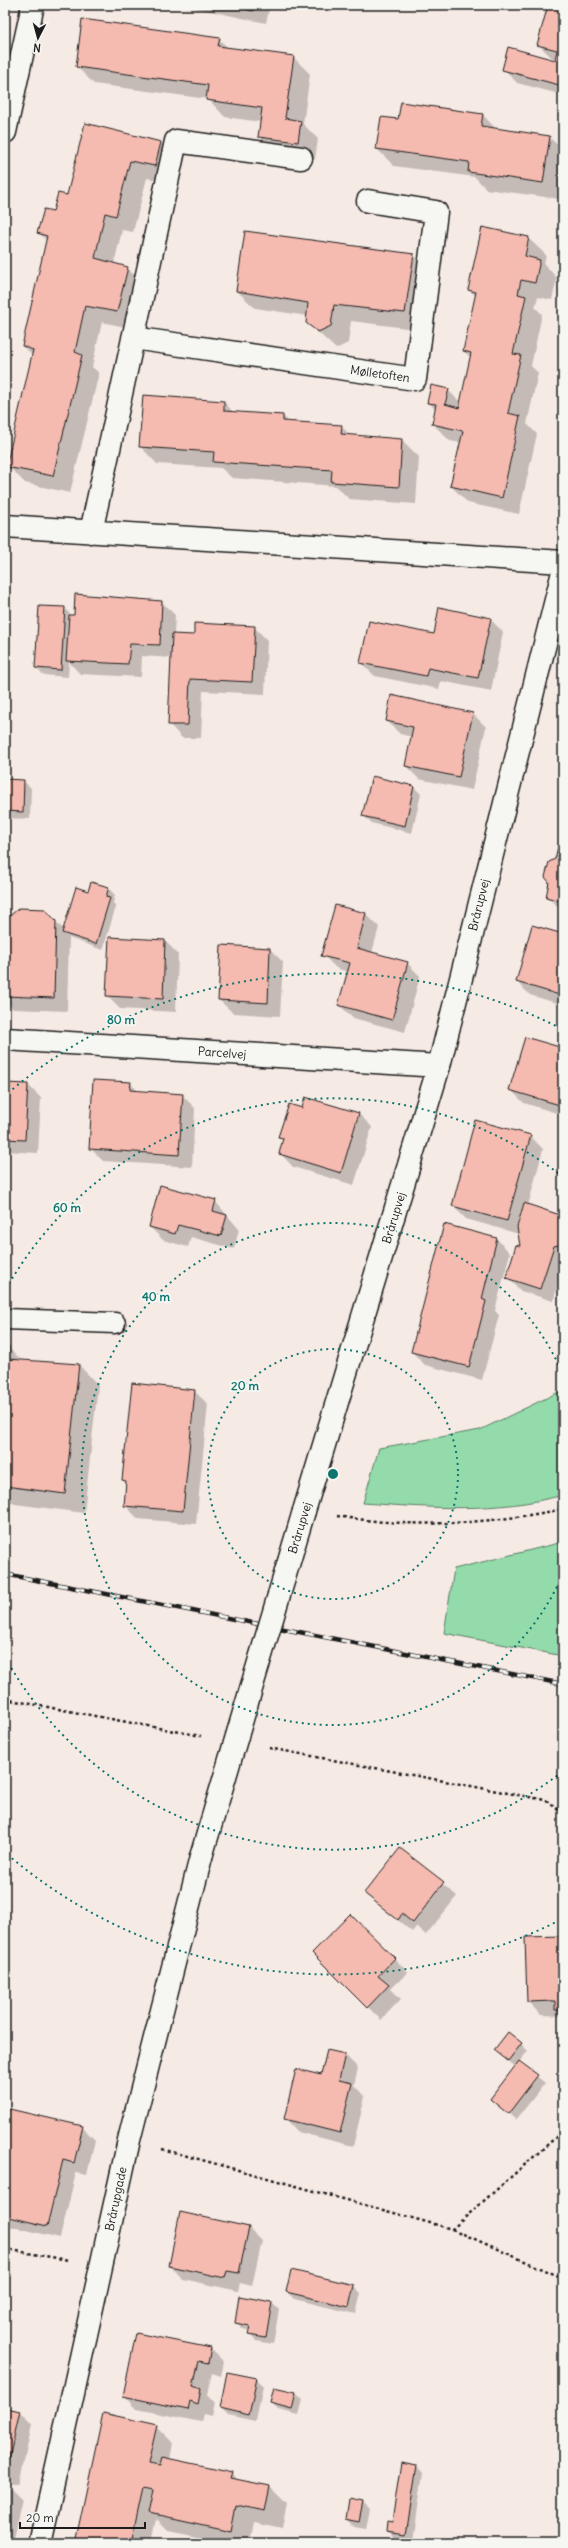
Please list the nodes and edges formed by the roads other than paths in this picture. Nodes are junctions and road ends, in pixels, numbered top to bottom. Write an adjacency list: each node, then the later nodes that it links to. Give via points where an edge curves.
1 (33, 5): 2 (street)
2 (5, 132)
3 (301, 158): 5 (street, via 176,141)
4 (368, 202): 5 (street, Mølletoften, via 436,212 415,379)
5 (133, 338): 7 (street)
6 (5, 526): 7 (street)
7 (91, 532): 8 (street)
8 (563, 562)
9 (563, 572): 11 (street, Brårupvej)
10 (5, 1039): 11 (street, Parcelvej)
11 (439, 1066): 14 (street, Brårupvej, bridge)
12 (5, 1320): 13 (lane)
13 (116, 1323)
14 (201, 1857): 15 (street, Brårupgade, via 129,2140)
15 (40, 2543)

